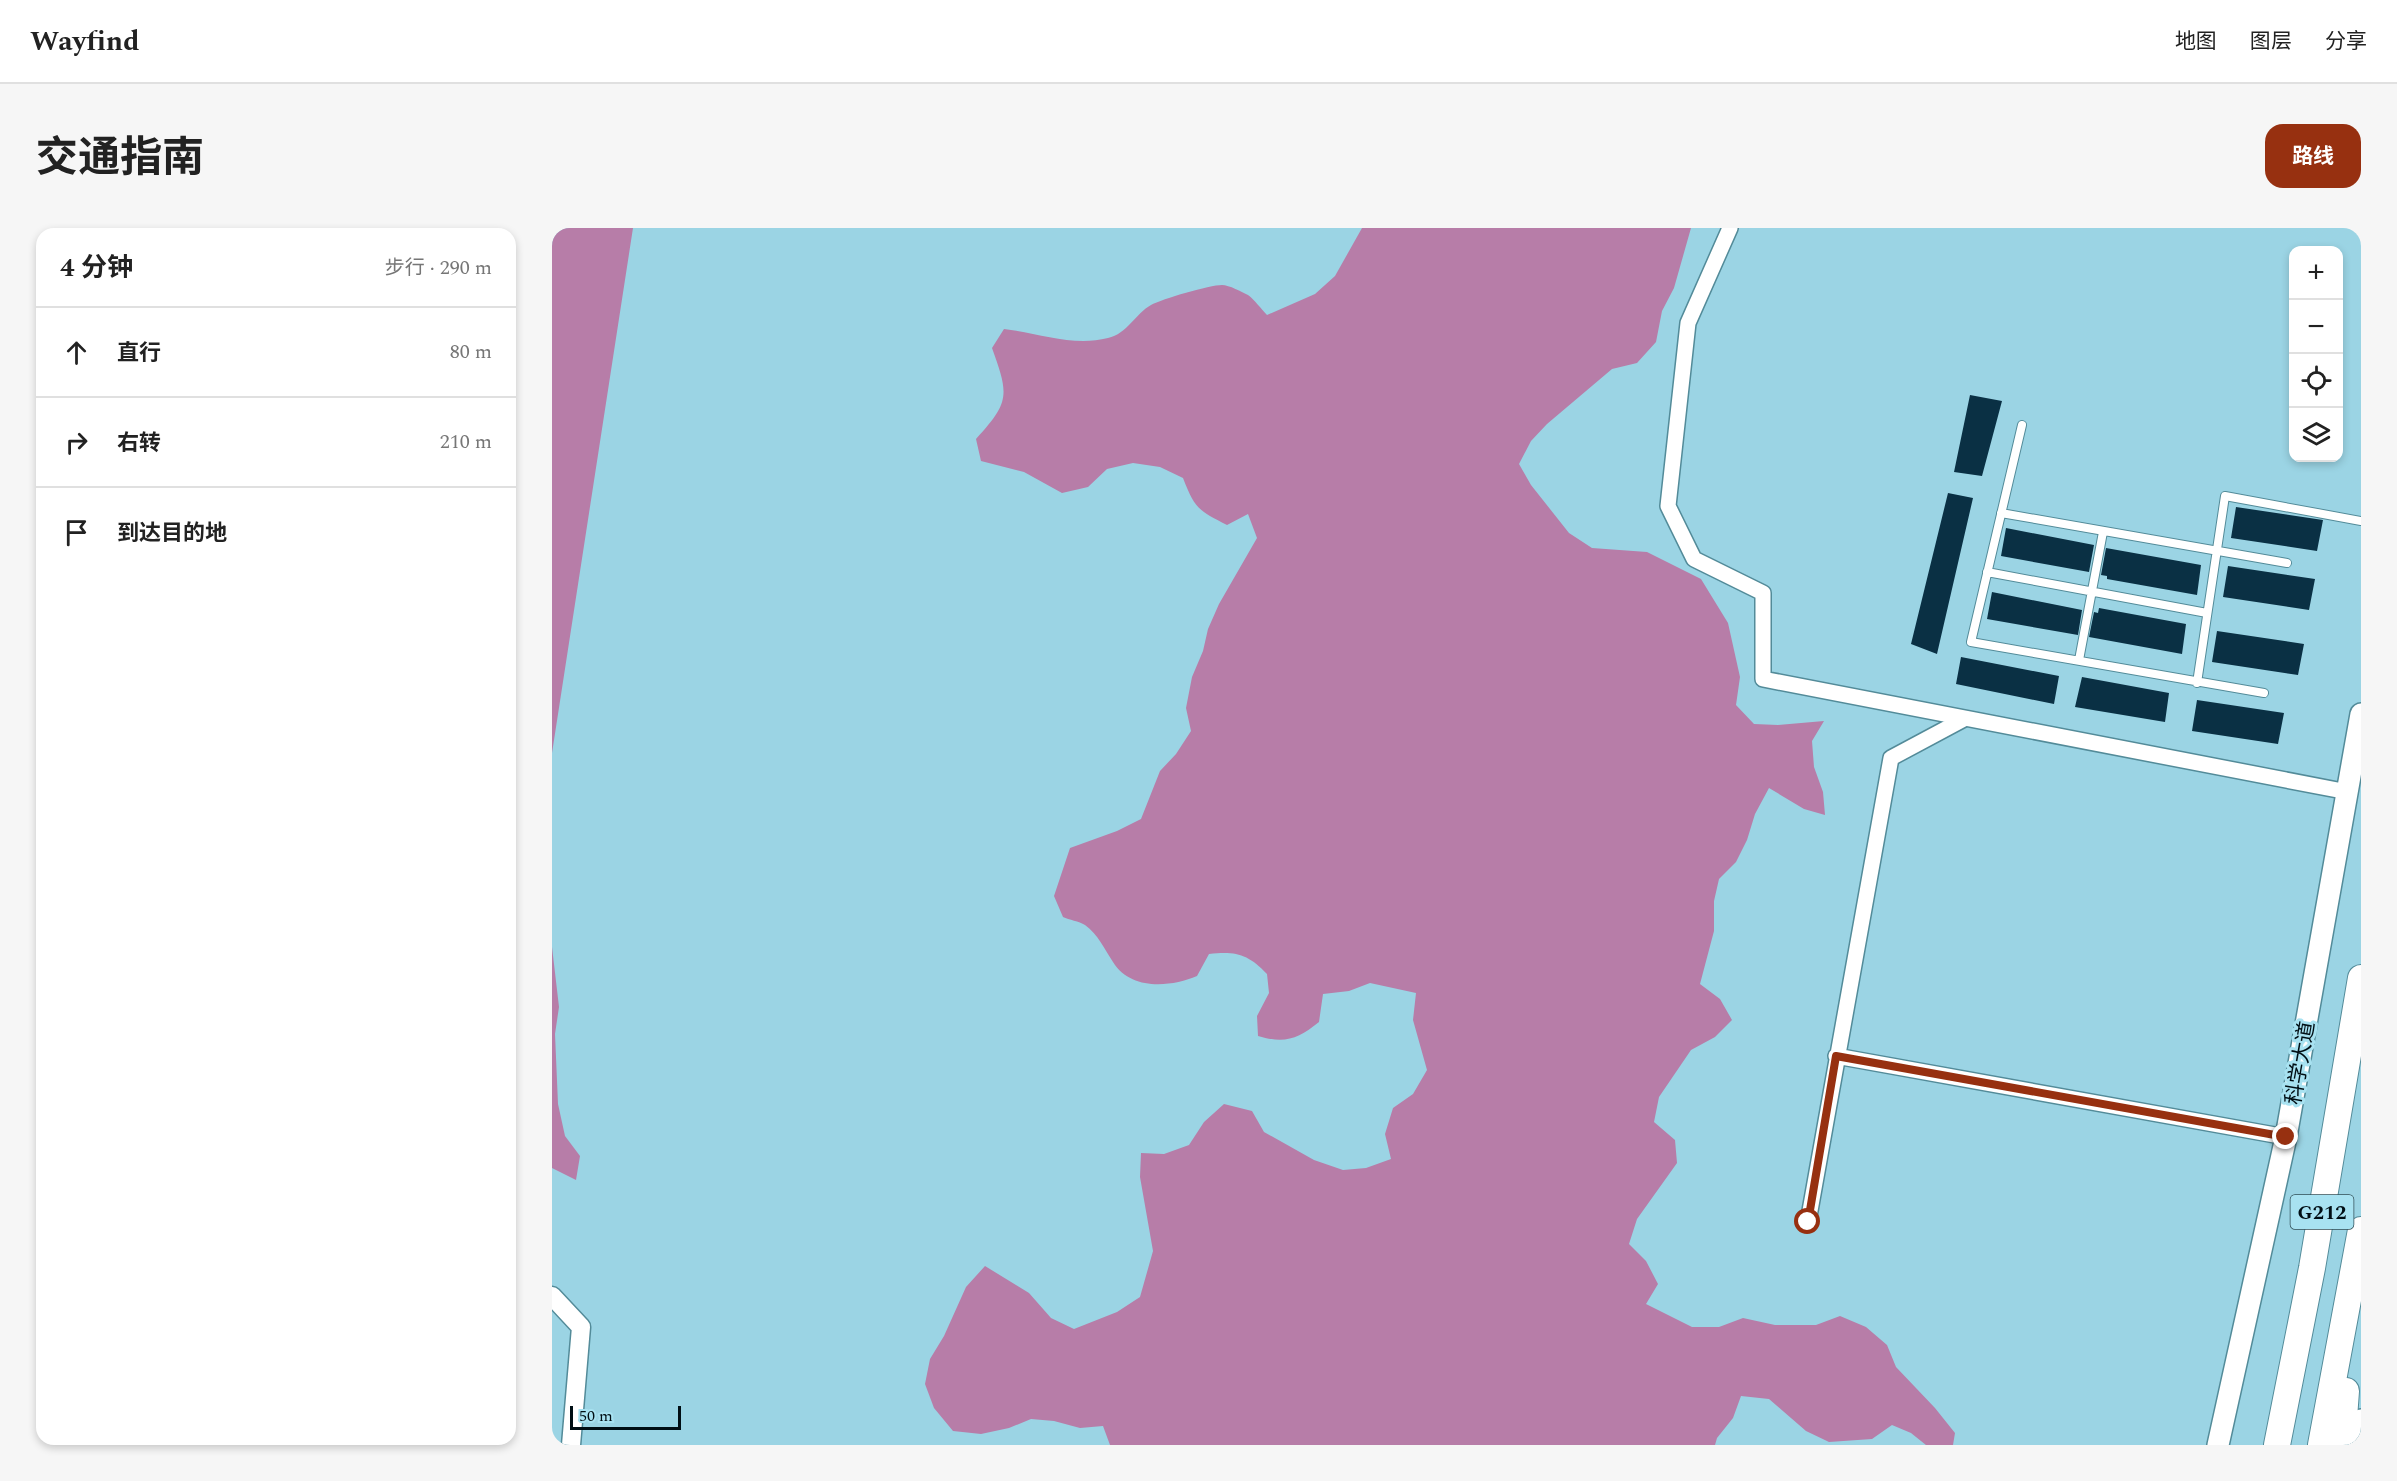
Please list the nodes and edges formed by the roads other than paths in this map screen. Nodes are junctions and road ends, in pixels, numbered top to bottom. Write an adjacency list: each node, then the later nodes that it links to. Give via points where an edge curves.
1 (1730, 228): 14 (street, via 1688,323 1668,506 1694,559 1764,593 1764,679)
2 (2022, 425): 3 (lane)
3 (2001, 513): 5 (lane); 8 (lane)
4 (2361, 521): 6 (lane, via 2225,496)
5 (2103, 531): 6 (lane); 10 (lane)
6 (2217, 551): 7 (lane); 9 (lane)
7 (2287, 562)
8 (1987, 572): 9 (lane); 10 (lane, via 1971,642)
9 (2207, 613): 11 (lane)
10 (2079, 660): 11 (lane)
11 (2197, 683): 12 (lane)
12 (2264, 693)
13 (2361, 714): 15 (main road, 科学大道)
14 (1964, 719): 15 (street); 17 (street, via 1891,758)
15 (2348, 792): 18 (main road, 科学大道)
16 (2361, 978): 21 (highway, G212)
17 (1836, 1056): 18 (street); 19 (street)
18 (2286, 1137): 26 (main road, 科学大道)
19 (1808, 1222)
20 (2361, 1230): 22 (highway, G212)
21 (2313, 1268): 27 (highway); 28 (highway, G212)
22 (2354, 1279): 29 (highway, G212); 30 (highway)
23 (552, 1296): 25 (street, via 581,1327)
24 (2361, 1420): 31 (main road)
25 (571, 1445)
26 (2218, 1445)
27 (2263, 1445)
28 (2277, 1445)
29 (2321, 1445)
30 (2342, 1445)
31 (2357, 1445)

